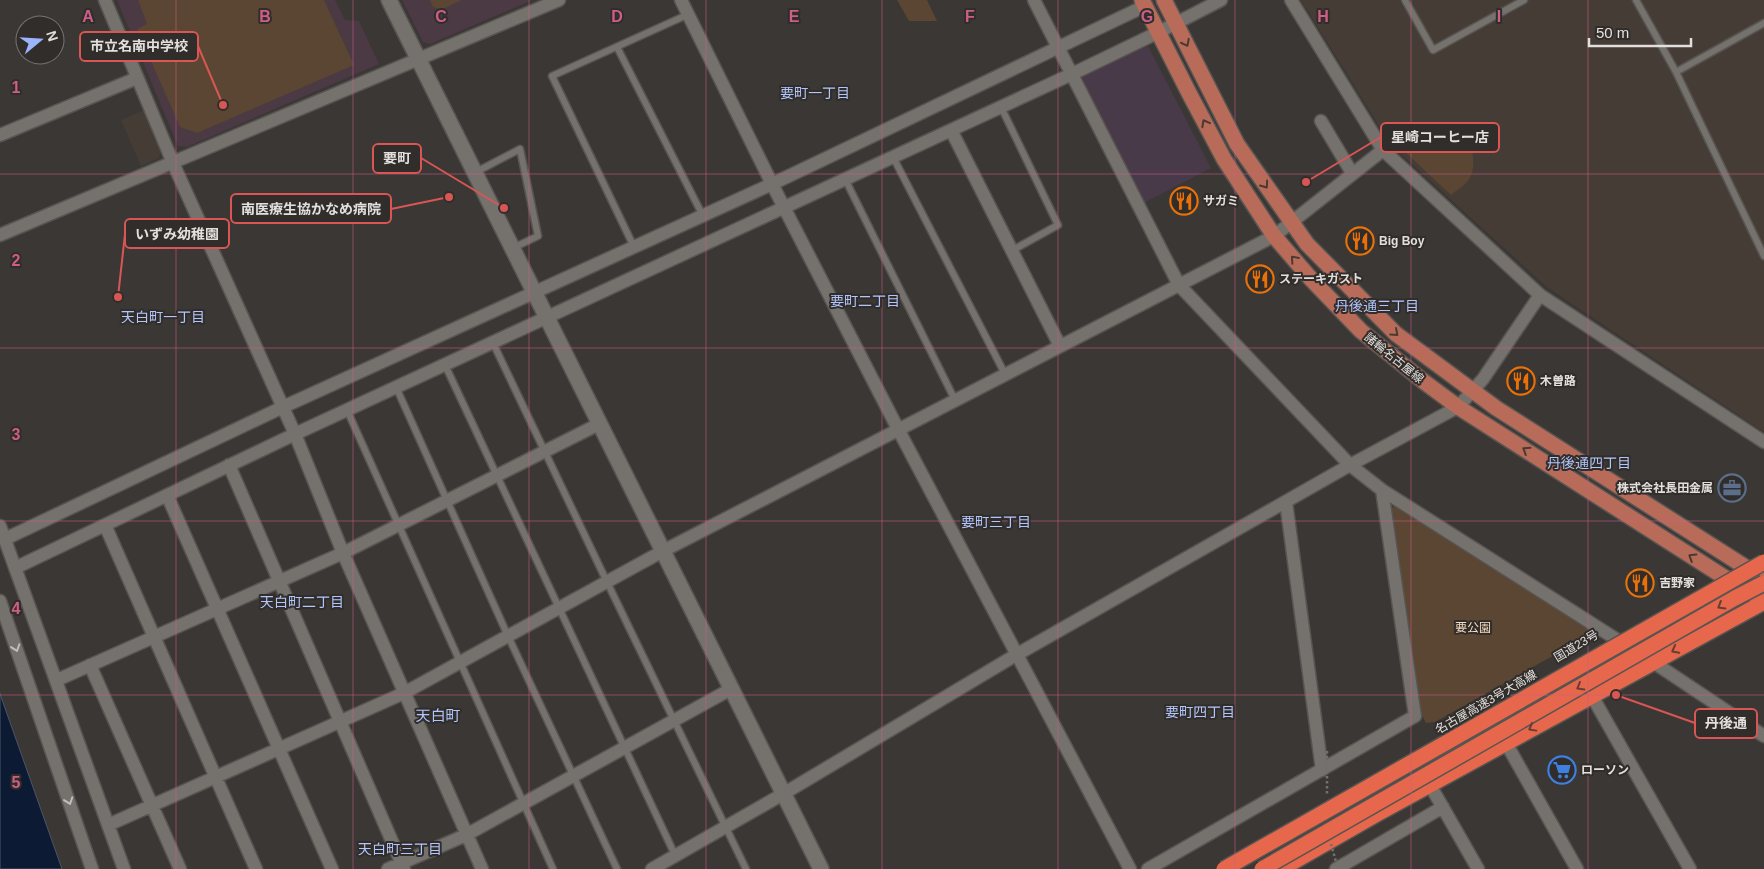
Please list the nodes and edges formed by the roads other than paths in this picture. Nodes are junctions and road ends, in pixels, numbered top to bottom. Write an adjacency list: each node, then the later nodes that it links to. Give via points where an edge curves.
1 (106, 0): 22 (street)
2 (389, 0): 19 (street)
3 (559, 0): 19 (street)
4 (682, 0): 13 (street)
5 (1034, 0): 18 (street)
6 (1164, 0): 15 (main road, 諸輪名古屋線)
7 (1221, 0): 15 (street)
8 (1290, 0): 27 (street)
9 (1405, 0): 10 (lane, via 1433,50)
10 (1524, 0)
11 (1636, 0): 20 (lane)
12 (1144, 3): 16 (main road, 諸輪名古屋線); 18 (street)
13 (689, 14): 17 (lane); 33 (street)
14 (1764, 23): 20 (lane)
15 (1176, 24): 16 (street); 36 (main road, 諸輪名古屋線, one-way to 36, via 1237,144)
16 (1159, 32): 21 (street); 38 (main road, 諸輪名古屋線, one-way to 16, via 1224,160)
17 (618, 47): 35 (lane); 39 (lane, via 552,76)
18 (1058, 48): 21 (street); 33 (street)
19 (417, 58): 29 (street); 30 (street)
20 (1676, 72): 42 (lane)
21 (1072, 74): 23 (street); 43 (street)
22 (137, 78): 26 (street); 29 (street)
23 (1001, 107): 25 (street); 41 (lane, via 1058,224)
24 (1321, 121): 31 (street)
25 (951, 130): 28 (street); 41 (street)
26 (0, 136)
27 (1383, 150): 31 (street); 45 (street)
28 (893, 157): 32 (street); 50 (lane)
29 (173, 163): 37 (street); 55 (street)
30 (474, 173): 40 (street); 40 (lane, via 520,149 538,236)
31 (1352, 173): 36 (street)
32 (845, 179): 34 (street); 53 (lane)
33 (772, 184): 34 (street); 35 (street)
34 (784, 207): 46 (street); 58 (street)
35 (702, 216): 39 (street)
36 (1292, 222): 38 (street); 52 (main road, 諸輪名古屋線, one-way to 52, via 1307,244 1396,334)
37 (0, 235)
38 (1274, 236): 43 (street); 54 (main road, 諸輪名古屋線, one-way to 38, via 1361,331)
39 (634, 247): 44 (street)
40 (513, 248): 44 (street)
41 (1012, 250): 48 (street)
42 (1764, 255)
43 (1179, 286): 48 (street); 63 (street)
44 (535, 292): 46 (street); 55 (street)
45 (1540, 295): 52 (street); 60 (street)
46 (548, 318): 47 (street); 57 (street)
47 (493, 343): 49 (street); 61 (lane)
48 (1060, 346): 50 (street)
49 (445, 365): 51 (street); 64 (lane)
50 (1004, 374): 53 (street)
51 (396, 387): 56 (street); 67 (lane)
52 (1472, 391): 54 (street); 77 (main road, 諸輪名古屋線)
53 (955, 400): 58 (street)
54 (1458, 407): 63 (street); 79 (main road, 諸輪名古屋線, one-way to 54)
55 (283, 408): 59 (street); 72 (street)
56 (347, 410): 59 (street); 70 (lane)
57 (599, 424): 61 (street); 73 (street)
58 (898, 429): 73 (street); 91 (street)
59 (295, 434): 62 (street); 74 (street)
60 (1764, 442)
61 (545, 451): 64 (street); 82 (lane)
62 (229, 465): 66 (street); 81 (street)
63 (1350, 465): 65 (street); 68 (street)
64 (496, 476): 67 (street); 87 (lane)
65 (1382, 490): 90 (street); 105 (street, via 1415,716)
66 (167, 495): 69 (street); 86 (street)
67 (447, 500): 70 (street); 89 (lane)
68 (1286, 502): 91 (street); 105 (street)
69 (105, 525): 78 (street); 88 (street)
70 (398, 525): 74 (street); 92 (lane)
71 (0, 526): 72 (street)
72 (5, 540): 78 (street)
73 (663, 550): 82 (street); 96 (street)
74 (343, 553): 81 (street); 97 (street)
75 (1764, 554): 77 (highway, 国道23号)
76 (1764, 562): 134 (highway, 名古屋高速3号大高線, bridge)
77 (1743, 566): 79 (highway, 国道23号); 80 (main road, 諸輪名古屋線)
78 (15, 568): 95 (street)
79 (1724, 577): 84 (main road, 諸輪名古屋線); 90 (highway, 国道23号)
80 (1764, 579)
81 (279, 581): 86 (street); 99 (street)
82 (607, 582): 87 (street); 100 (lane)
83 (1764, 583): 135 (highway, one-way to 135, bridge)
84 (1764, 601): 93 (highway, one-way to 93)
85 (0, 602): 119 (street, one-way to 119)
86 (217, 608): 88 (street); 104 (street)
87 (558, 608): 89 (street); 103 (lane)
88 (154, 636): 94 (street); 106 (street)
89 (508, 636): 92 (street); 107 (lane)
90 (1616, 639): 133 (highway, 国道23号, via 1363,790)
91 (1016, 655): 109 (street); 131 (street)
92 (460, 662): 97 (street); 110 (lane)
93 (1653, 662): 98 (highway); 101 (street)
94 (90, 665): 95 (street); 111 (street)
95 (57, 680): 113 (street)
96 (731, 689): 100 (street); 109 (street)
97 (404, 693): 99 (street); 115 (street)
98 (1592, 696): 102 (highway, one-way to 102); 140 (street)
99 (340, 720): 104 (street); 118 (street)
100 (674, 721): 103 (street); 114 (lane)
101 (1764, 736)
102 (1506, 743): 108 (highway); 139 (street)
103 (624, 747): 107 (street); 116 (lane)
104 (279, 748): 106 (street); 123 (street)
105 (1322, 770): 132 (street)
106 (216, 776): 111 (street); 122 (street)
107 (574, 777): 110 (street); 127 (lane)
108 (1430, 785): 112 (street); 136 (highway)
109 (784, 794): 114 (street); 130 (street)
110 (523, 804): 115 (street); 126 (lane)
111 (152, 805): 113 (street); 121 (street)
112 (1443, 807): 117 (street); 138 (street)
113 (108, 825): 120 (street)
114 (725, 827): 116 (street); 129 (lane)
115 (466, 834): 118 (street); 125 (street)
116 (675, 856): 128 (street)
117 (1352, 865): 137 (street)
118 (403, 866): 124 (street)
119 (92, 869)
120 (124, 869)
121 (180, 869)
122 (256, 869)
123 (332, 869)
124 (388, 869)
125 (482, 869)
126 (553, 869)
127 (617, 869)
128 (652, 869)
129 (746, 869)
130 (821, 869)
131 (1130, 869)
132 (1148, 869)
133 (1220, 869)
134 (1224, 869)
135 (1262, 869)
136 (1281, 869)
137 (1336, 869)
138 (1478, 869)
139 (1577, 869)
140 (1690, 869)

